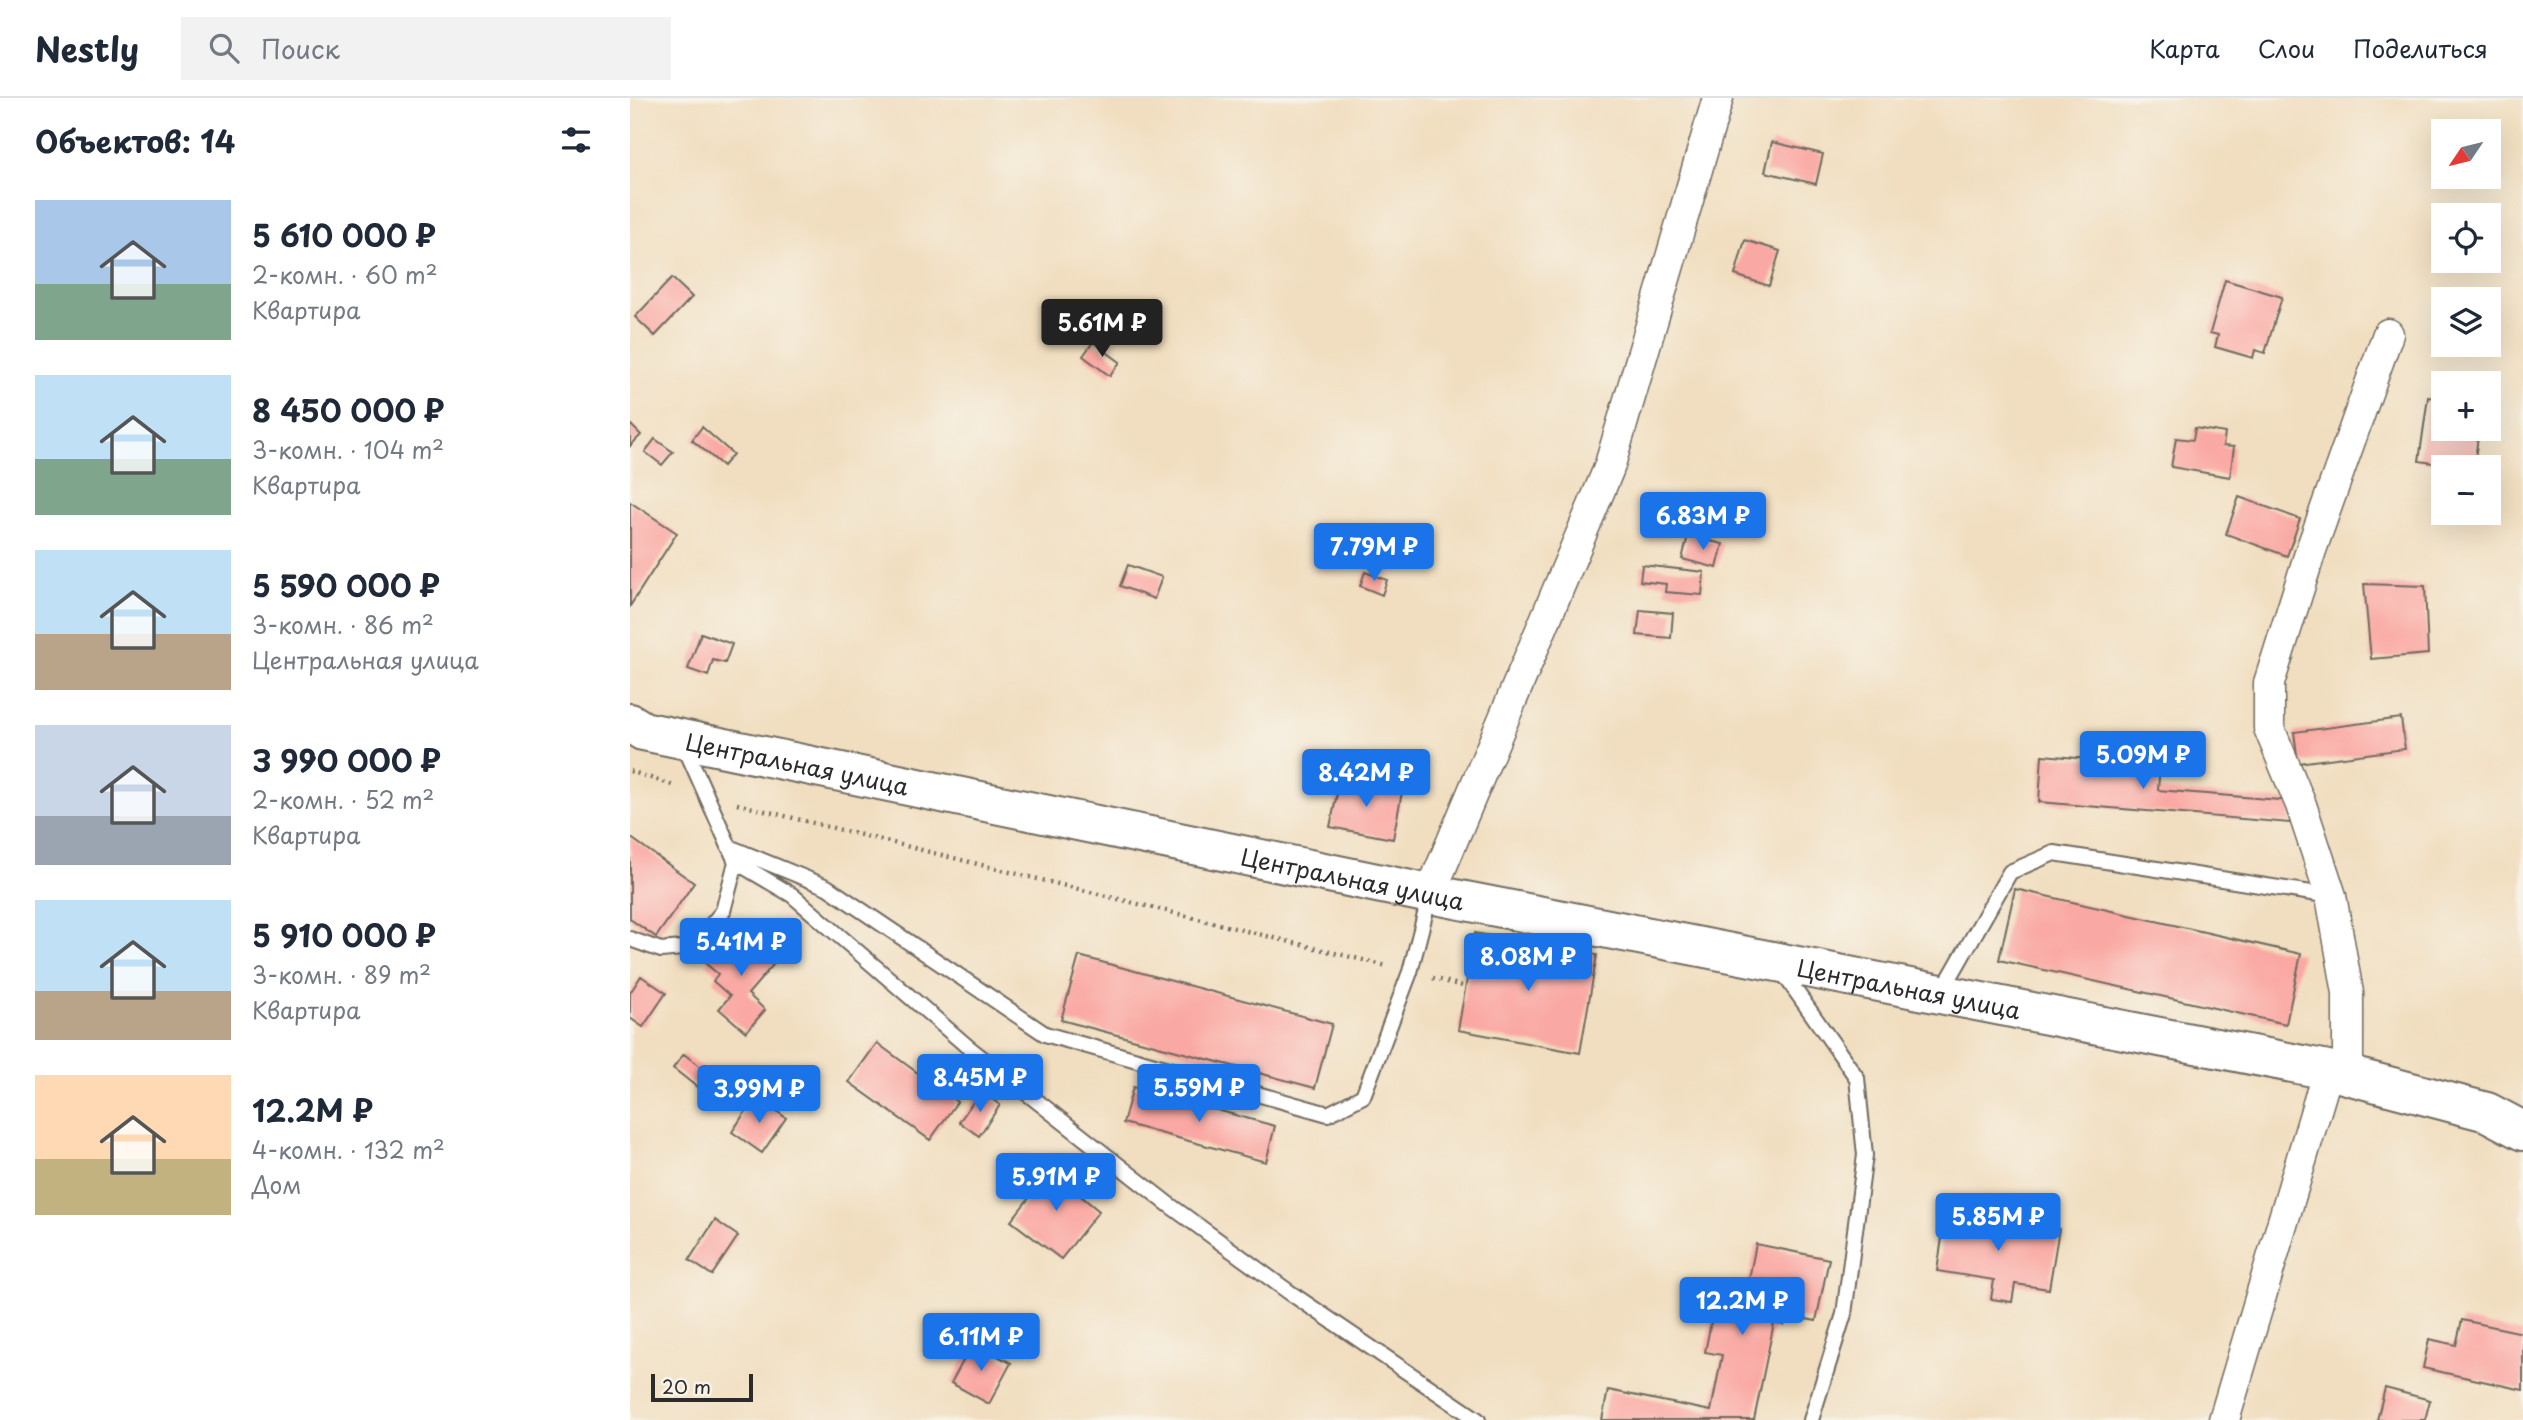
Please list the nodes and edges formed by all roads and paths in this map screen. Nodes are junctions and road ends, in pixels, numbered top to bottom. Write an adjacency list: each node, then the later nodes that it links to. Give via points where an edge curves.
1 (1718, 98): 9 (street, via 1609,468)
2 (2388, 334): 10 (street, via 2269,683 2269,728)
3 (630, 723): 4 (street, Центральная улица, via 643,731)
4 (681, 739): 6 (lane); 9 (street, Центральная улица)
5 (630, 771): 6 (path)
6 (707, 797): 7 (lane); 13 (path)
7 (729, 847): 8 (lane); 13 (lane, via 828,887 1045,1034 1328,1114 1363,1096)
8 (736, 862): 11 (lane, via 723,911 693,947 661,950); 18 (lane, via 792,895 968,1047 1168,1204)
9 (1430, 894): 12 (street, Центральная улица); 13 (lane)
10 (2331, 896): 15 (lane, via 2054,853 2010,872); 16 (street, via 2348,993)
11 (630, 939)
12 (1775, 962): 15 (street, Центральная улица); 19 (lane, via 1857,1077 1865,1155 1844,1314)
13 (1410, 972): 14 (path)
14 (1466, 986)
15 (1940, 995): 16 (street, Центральная улица)
16 (2338, 1073): 17 (street, Центральная улица, via 2487,1112); 20 (street)
17 (2523, 1131)
18 (1478, 1420)
19 (1811, 1420)
20 (2224, 1420)

